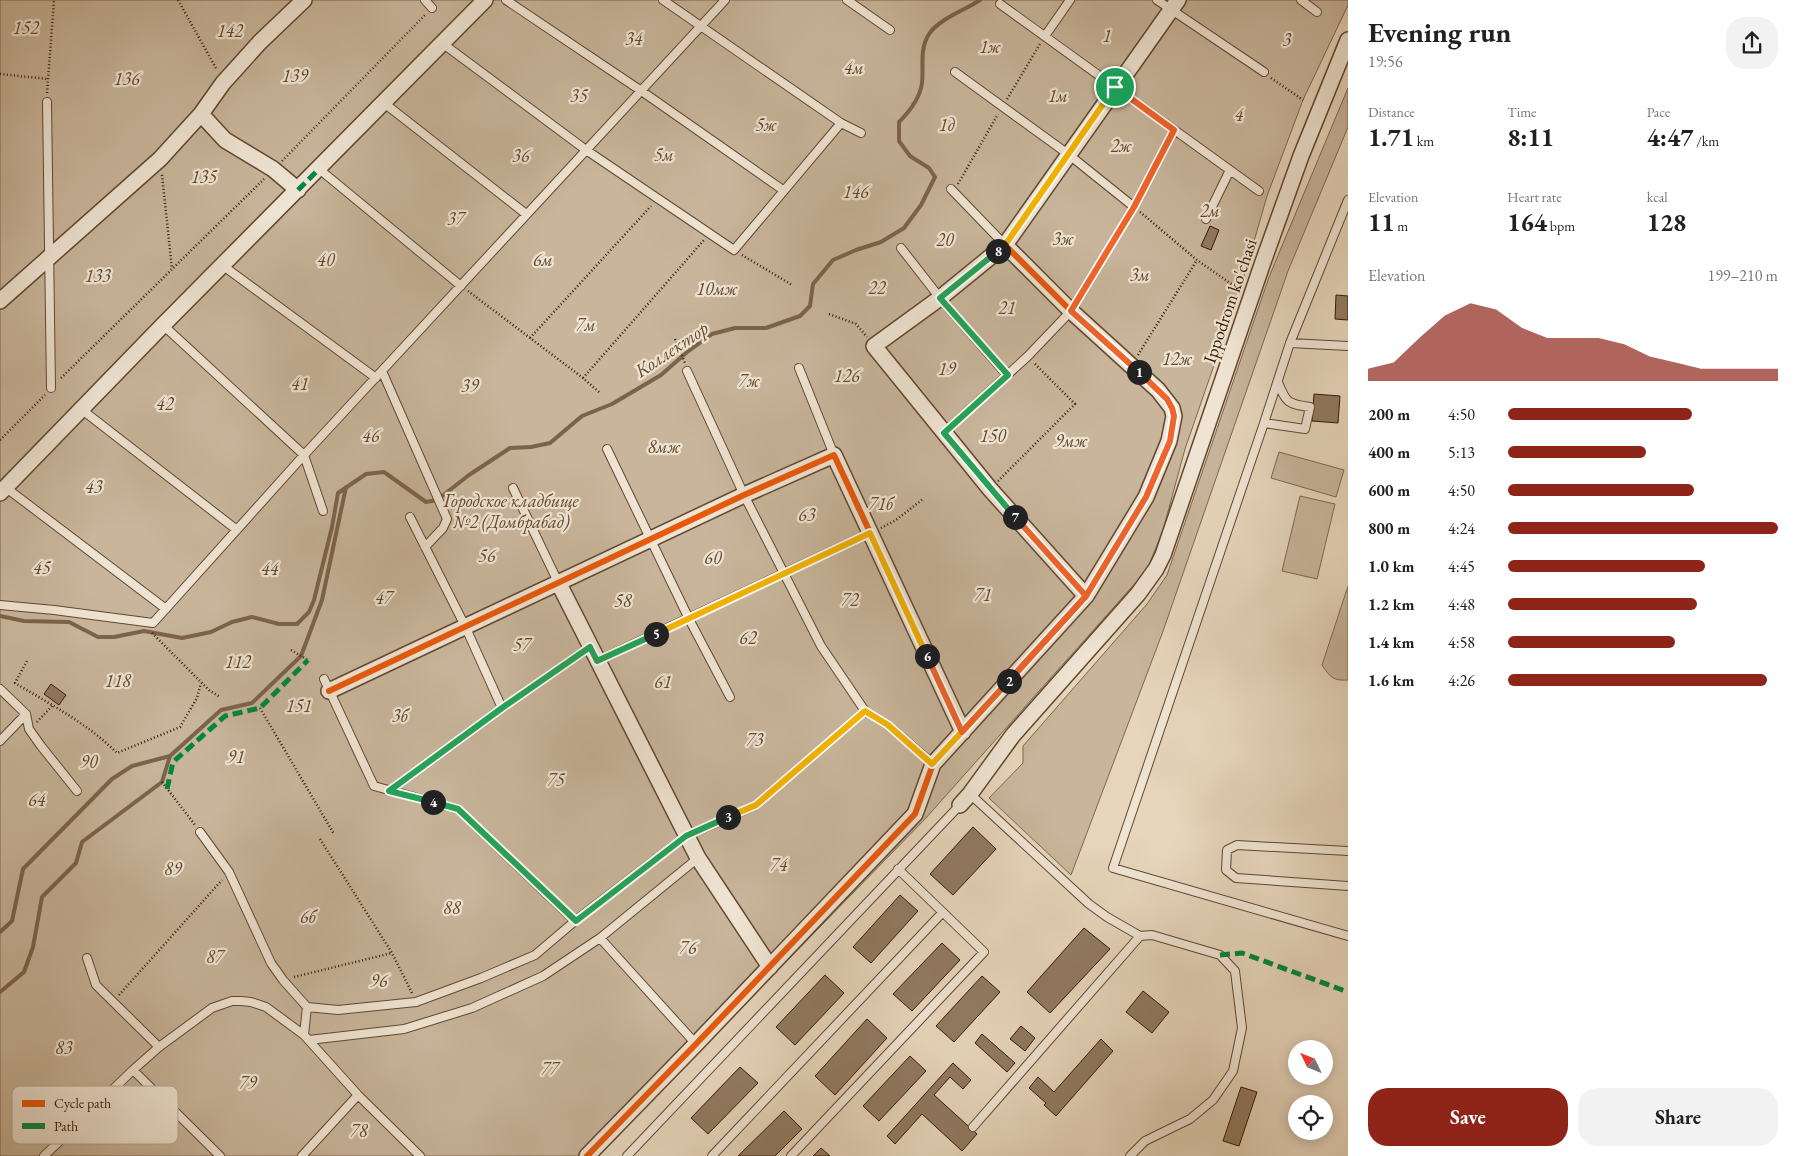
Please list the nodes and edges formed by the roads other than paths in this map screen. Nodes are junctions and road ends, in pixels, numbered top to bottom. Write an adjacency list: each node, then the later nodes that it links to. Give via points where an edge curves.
1 (304, 0): 27 (street, via 223,82)
2 (425, 0): 13 (lane)
3 (485, 0): 19 (street)
4 (506, 0): 24 (lane)
5 (663, 0): 15 (lane)
6 (724, 0): 15 (lane)
7 (847, 0): 16 (lane)
8 (1070, 0): 17 (lane)
9 (1157, 0): 12 (lane)
10 (1301, 0): 14 (lane)
11 (1000, 4): 17 (lane)
12 (1174, 5): 22 (lane); 23 (street)
13 (432, 8)
14 (1317, 12)
15 (700, 26): 24 (lane); 28 (lane)
16 (890, 30)
17 (1045, 36): 23 (lane)
18 (1348, 40): 20 (street, Ippodrom ko'chasi)
19 (442, 43): 26 (street); 31 (lane)
20 (1342, 68): 96 (street, Ippodrom ko'chasi, via 1266,253 1156,569 1138,594 1013,735)
21 (955, 72): 32 (lane)
22 (1264, 72)
23 (1115, 87): 29 (lane); 32 (street)
24 (640, 90): 31 (lane); 36 (lane)
25 (47, 102): 45 (lane)
26 (384, 103): 33 (street); 41 (lane)
27 (201, 114): 35 (street, via 225,140 274,169); 45 (street, via 160,159)
28 (841, 123): 30 (lane); 36 (lane)
29 (1174, 130): 34 (lane); 40 (lane)
30 (860, 133)
31 (586, 150): 36 (lane, via 734,250); 41 (lane)
32 (1068, 154): 40 (lane); 43 (street)
33 (319, 169): 35 (street); 47 (lane)
34 (1230, 170): 38 (lane); 42 (lane)
35 (298, 190): 46 (street)
36 (784, 190)
37 (953, 190): 43 (lane)
38 (1259, 191)
39 (1348, 200): 52 (lane)
40 (1134, 207): 50 (lane)
41 (526, 214): 47 (lane)
42 (1206, 219)
43 (1005, 245): 48 (street); 50 (street)
44 (900, 248): 48 (lane)
45 (50, 255): 49 (street); 60 (lane)
46 (222, 265): 51 (street); 58 (lane)
47 (461, 286): 55 (lane)
48 (940, 298): 57 (lane); 63 (street, via 874,346)
49 (0, 301)
50 (1071, 311): 57 (lane); 78 (street, via 1167,399 1174,416 1170,441 1146,497)
51 (163, 325): 61 (street); 65 (lane)
52 (1290, 343): 53 (lane); 59 (lane)
53 (1348, 346)
54 (799, 368): 66 (lane)
55 (382, 371): 58 (lane); 75 (lane, via 447,519)
56 (688, 371): 69 (lane)
57 (1008, 375): 63 (lane)
58 (376, 378): 65 (lane)
59 (1278, 382): 62 (lane); 62 (lane, via 1284,396 1293,405 1310,408 1305,429)
60 (52, 388)
61 (81, 409): 68 (street); 72 (lane)
62 (1264, 423): 106 (lane, via 1113,868)
63 (944, 433): 78 (street)
64 (607, 449): 74 (lane)
65 (304, 455): 70 (lane); 72 (lane)
66 (834, 455): 69 (street); 73 (street)
67 (513, 488): 77 (lane)
68 (3, 490): 80 (lane)
69 (744, 495): 74 (street); 76 (lane)
70 (323, 511)
71 (410, 518): 75 (lane)
72 (237, 530): 80 (lane)
73 (870, 533): 76 (lane); 91 (street)
74 (650, 539): 77 (street); 81 (lane)
75 (425, 548): 82 (lane)
76 (784, 574): 81 (lane); 89 (lane, via 821,646)
77 (558, 582): 82 (street); 83 (street)
78 (1086, 596): 91 (street)
79 (0, 605): 80 (lane, via 153,623)
80 (166, 609)
81 (689, 619): 84 (lane); 87 (lane)
82 (464, 626): 85 (street); 88 (lane)
83 (590, 647): 84 (street); 88 (lane)
84 (597, 661): 98 (street)
85 (327, 685): 95 (lane, via 374,786)
86 (0, 689): 90 (lane)
87 (730, 697)
88 (502, 708): 95 (lane)
89 (865, 711): 93 (lane, via 888,725); 98 (lane, via 756,805)
90 (26, 714): 92 (lane); 94 (lane, via 29,729)
91 (962, 732): 93 (street)
92 (0, 740)
93 (932, 764): 109 (street, via 915,814)
94 (77, 791)
95 (389, 791): 104 (lane, via 458,809)
96 (965, 799): 101 (lane); 105 (lane, via 1089,904)
97 (200, 832): 110 (lane, via 229,872 271,963)
98 (686, 836): 100 (street); 104 (lane)
99 (1348, 851): 102 (lane, via 1238,844 1227,850 1226,870 1236,878)
100 (698, 858): 107 (lane); 109 (street)
101 (898, 869): 103 (lane); 126 (lane)
102 (1348, 886)
103 (942, 913): 127 (lane); 128 (lane, via 984,952)
104 (576, 921): 110 (lane, via 535,955 416,1002 338,1010)
105 (1140, 936): 119 (lane); 129 (lane, via 1152,935 1220,955 1235,970 1242,1028 1233,1071 1213,1100 1190,1119 1145,1141)
106 (1348, 936)
107 (600, 938): 111 (lane, via 543,976 472,1008 404,1030); 112 (lane)
108 (87, 958): 113 (lane, via 96,985)
109 (770, 967): 112 (street)
110 (307, 1007): 111 (lane)
111 (306, 1038): 113 (lane, via 266,1007 232,1001 212,1008); 117 (lane)
112 (696, 1044): 125 (street)
113 (159, 1047): 114 (lane)
114 (133, 1070): 115 (lane); 116 (lane)
115 (117, 1086)
116 (149, 1086)
117 (358, 1095): 123 (lane); 124 (lane)
118 (178, 1114): 122 (lane)
119 (973, 1128)
120 (59, 1144): 121 (lane)
121 (48, 1155)
122 (220, 1156)
123 (302, 1156)
124 (420, 1156)
125 (587, 1156)
126 (627, 1156)
127 (712, 1156)
128 (791, 1156)
129 (1130, 1156)

